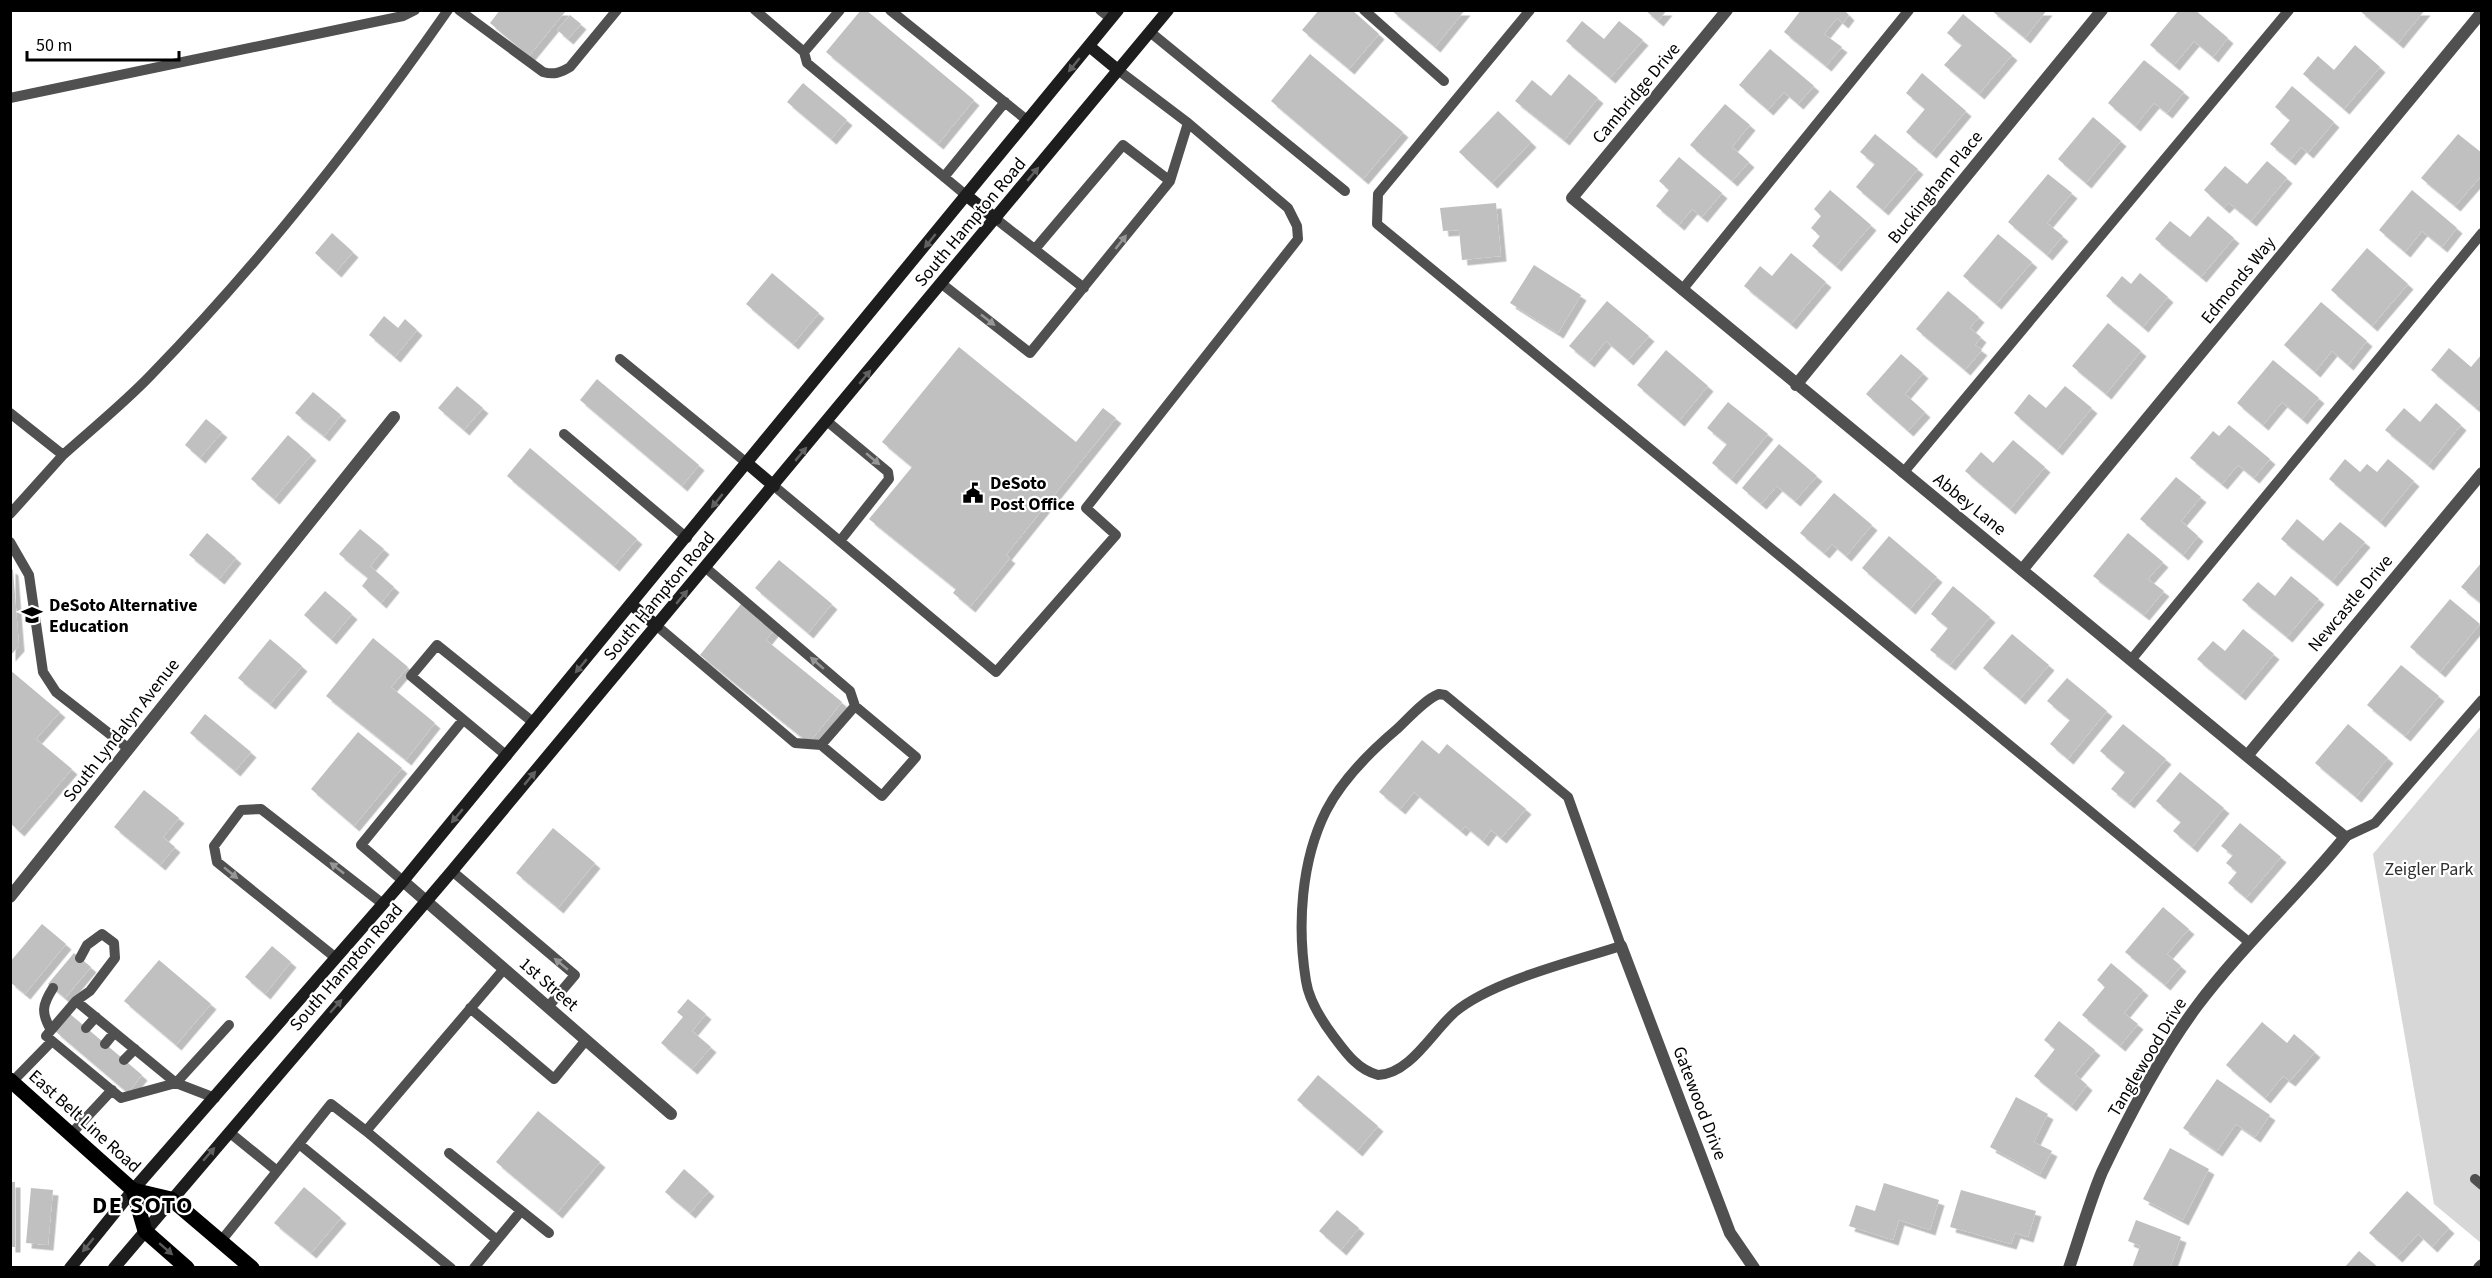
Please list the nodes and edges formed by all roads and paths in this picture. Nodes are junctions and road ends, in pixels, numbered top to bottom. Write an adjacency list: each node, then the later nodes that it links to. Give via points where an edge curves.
1 (415, 10): 23 (lane, via 403,16)
2 (448, 10): 44 (lane, via 394,88 270,244 150,377)
3 (459, 10): 4 (lane, via 551,74 570,67)
4 (617, 10)
5 (755, 10): 20 (lane)
6 (840, 10): 20 (lane)
7 (890, 10): 24 (lane)
8 (1100, 10): 17 (lane)
9 (1168, 10): 18 (main road, South Hampton Road)
10 (1364, 10): 22 (lane)
11 (1530, 10): 72 (lane, via 1378,194 1377,224)
12 (1726, 10): 31 (street, Cambridge Drive)
13 (1909, 10): 37 (lane)
14 (2103, 10): 39 (street, Buckingham Place)
15 (2289, 10): 46 (lane)
16 (2481, 12): 54 (street, Edmonds Way)
17 (1114, 15): 19 (main road, South Hampton Road)
18 (1150, 32): 21 (main road, South Hampton Road); 29 (lane)
19 (1089, 46): 21 (main road); 25 (main road, South Hampton Road, one-way to 25)
20 (804, 52): 27 (lane, via 807,63)
21 (1118, 70): 26 (lane); 32 (main road, South Hampton Road, one-way to 21)
22 (1444, 81)
23 (10, 98)
24 (1005, 102): 25 (lane); 27 (lane)
25 (1028, 121): 30 (main road, South Hampton Road)
26 (1188, 123): 28 (lane); 51 (lane, via 1288,208 1298,239 1086,508 1116,535 996,672)
27 (944, 177): 30 (lane)
28 (1170, 181): 34 (lane, via 1123,145); 36 (lane, one-way to 28)
29 (1345, 191)
30 (967, 196): 32 (main road); 45 (main road, South Hampton Road, one-way to 45)
31 (1572, 198): 37 (street, Abbey Lane)
32 (996, 219): 34 (lane); 35 (main road, South Hampton Road)
33 (2481, 233): 57 (lane)
34 (1035, 249): 36 (lane)
35 (942, 284): 36 (lane, one-way to 36, via 1029,353); 42 (main road, South Hampton Road, one-way to 35)
36 (1084, 288)
37 (1682, 290): 39 (street, Abbey Lane)
38 (620, 359): 45 (lane)
39 (1796, 385): 46 (street, Abbey Lane)
40 (10, 413): 44 (lane)
41 (394, 417): 63 (street, South Lyndalyn Avenue)
42 (828, 422): 48 (main road, South Hampton Road, one-way to 42); 51 (lane, one-way to 51, via 888,472 889,479)
43 (564, 434): 50 (lane)
44 (63, 455): 49 (lane)
45 (748, 464): 48 (main road); 50 (main road, South Hampton Road, one-way to 50)
46 (1903, 473): 54 (street, Abbey Lane)
47 (2481, 473): 65 (street, Newcastle Drive)
48 (774, 486): 51 (lane); 53 (main road, South Hampton Road)
49 (10, 514)
50 (687, 538): 55 (main road, South Hampton Road)
51 (840, 541)
52 (10, 542): 63 (lane, via 29,575 43,672 48,682)
53 (706, 568): 56 (main road, South Hampton Road, one-way to 53); 59 (lane, one-way to 53, via 849,691)
54 (2022, 570): 57 (street, Abbey Lane)
55 (632, 604): 56 (main road); 61 (main road, South Hampton Road, one-way to 61)
56 (657, 626): 62 (lane, via 795,743); 67 (main road, South Hampton Road, one-way to 56)
57 (2130, 660): 65 (street, Abbey Lane)
58 (2481, 700): 66 (lane, via 2375,823)
59 (855, 706): 62 (lane); 62 (lane, via 916,757 882,795)
60 (463, 720): 61 (lane, via 411,676 437,645); 64 (lane); 68 (lane, via 362,845)
61 (534, 723): 64 (main road, South Hampton Road)
62 (821, 745)
63 (129, 749): 69 (street, South Lyndalyn Avenue)
64 (507, 756): 68 (main road, South Hampton Road, one-way to 68)
65 (2247, 756): 66 (street, Abbey Lane)
66 (2345, 837): 72 (street, Tanglewood Drive, via 2308,883)
67 (452, 871): 70 (main road, South Hampton Road); 79 (lane, one-way to 67, via 575,975)
68 (403, 881): 70 (street, 1st Street); 71 (main road, South Hampton Road)
69 (10, 897)
70 (426, 902): 76 (street, 1st Street); 96 (main road, South Hampton Road, one-way to 70)
71 (383, 904): 75 (main road, South Hampton Road); 75 (lane, one-way to 75, via 261,808 242,810 214,846 217,862)
72 (2250, 943): 115 (street, Tanglewood Drive, via 2197,1006 2151,1077 2102,1174)
73 (1621, 946): 73 (lane, via 1568,797 1445,695 1435,696 1385,739 1344,784 1319,827 1304,892 1306,982 1320,1018 1349,1057 1370,1073 1384,1074 1407,1064 1456,1011 1508,983); 114 (street, Gatewood Drive, via 1730,1233)
74 (80, 958): 78 (lane, via 97,936 102,934 114,943 115,958 90,991)
75 (336, 958): 93 (main road, South Hampton Road)
76 (504, 969): 79 (street, 1st Street); 80 (lane)
77 (53, 988): 85 (lane, via 44,1001 42,1013)
78 (76, 1001): 81 (lane); 85 (lane)
79 (548, 1007): 86 (street, 1st Street)
80 (470, 1008): 86 (lane, via 554,1079); 95 (lane)
81 (96, 1017): 83 (lane); 84 (lane)
82 (229, 1025): 91 (lane)
83 (86, 1028)
84 (114, 1033): 87 (lane); 88 (lane)
85 (51, 1036): 90 (lane); 92 (lane)
86 (586, 1040): 94 (street, 1st Street)
87 (105, 1044)
88 (135, 1049): 89 (lane); 91 (lane)
89 (124, 1060)
90 (11, 1081): 97 (main road, East Belt Line Road)
91 (176, 1083): 92 (lane, via 121,1098); 93 (lane)
92 (108, 1084): 97 (lane)
93 (215, 1098): 101 (main road, South Hampton Road)
94 (671, 1114)
95 (366, 1131): 98 (lane, via 331,1104); 106 (lane)
96 (228, 1132): 100 (lane); 102 (main road, South Hampton Road, one-way to 96)
97 (70, 1134): 101 (main road, East Belt Line Road)
98 (298, 1144): 100 (lane); 112 (lane)
99 (449, 1153): 103 (lane)
100 (277, 1171): 107 (lane)
101 (133, 1191): 102 (main road); 104 (main road); 108 (main road, South Hampton Road, one-way to 108)
102 (171, 1198): 104 (main road, South Hampton Road); 107 (main road)
103 (521, 1211): 105 (lane); 106 (lane)
104 (145, 1230): 109 (main road, South Hampton Road); 110 (main road, one-way to 110)
105 (549, 1233)
106 (497, 1240): 113 (lane)
107 (221, 1241): 111 (main road)
108 (70, 1268)
109 (114, 1268)
110 (187, 1268)
111 (252, 1268)
112 (451, 1268)
113 (474, 1268)
114 (1754, 1268)
115 (2069, 1268)

